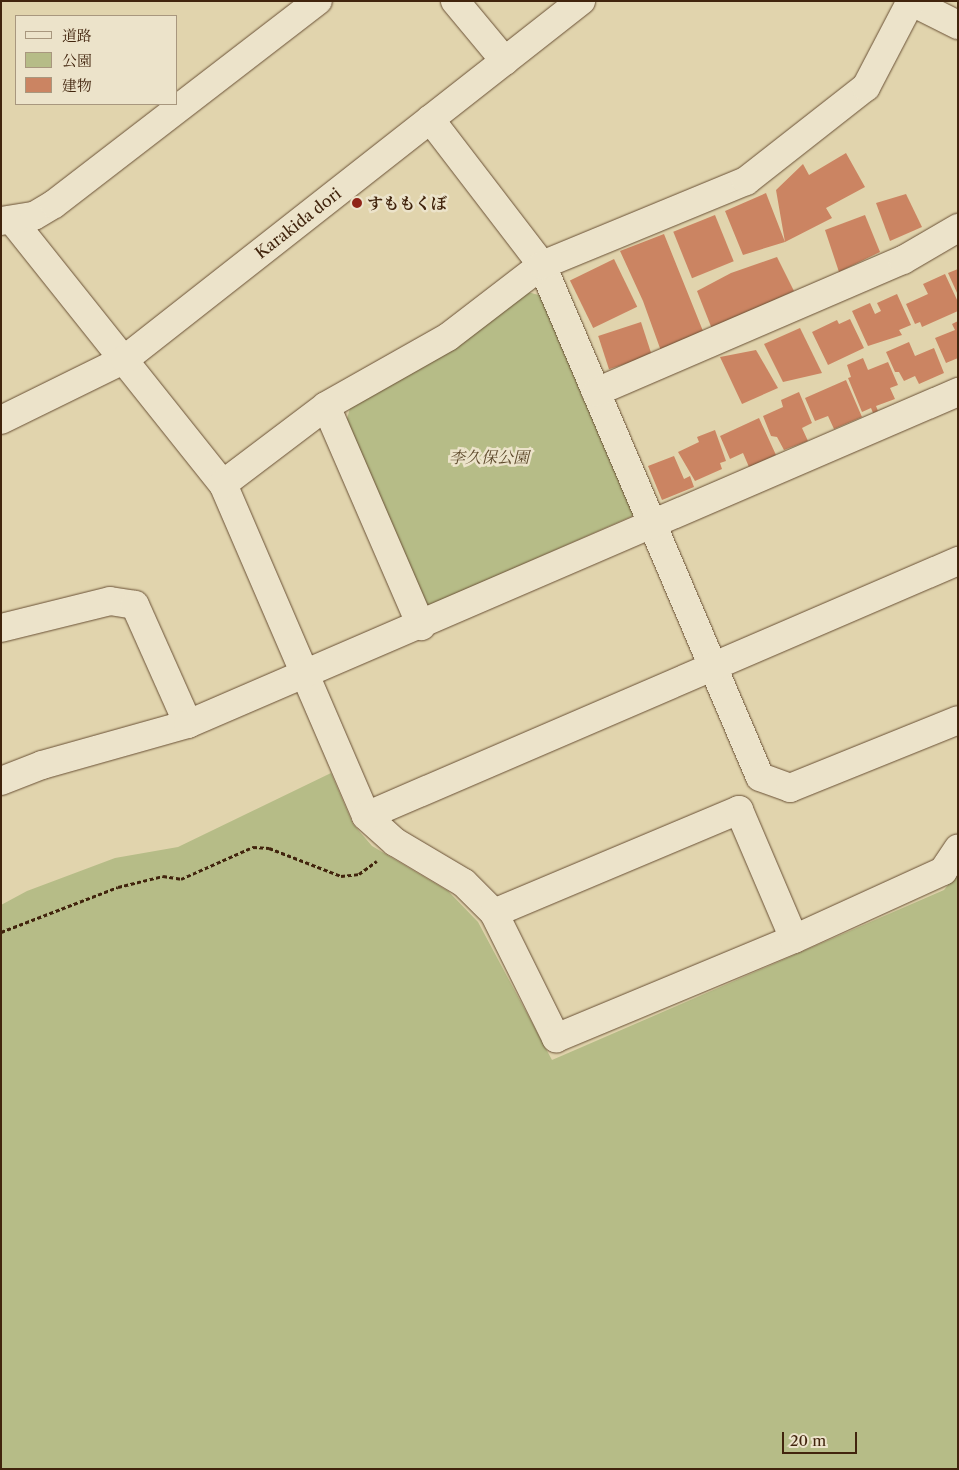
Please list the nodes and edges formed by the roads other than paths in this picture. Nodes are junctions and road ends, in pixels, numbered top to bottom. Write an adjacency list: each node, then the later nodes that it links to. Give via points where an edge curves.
1 (318, 1): 8 (street, via 54,204 34,216)
2 (455, 1): 6 (street)
3 (581, 1): 6 (street, Karakida dori)
4 (911, 2): 5 (street); 10 (street, via 866,87 746,181)
5 (958, 25)
6 (505, 61): 7 (street, Karakida dori)
7 (430, 119): 10 (street); 11 (street, Karakida dori)
8 (7, 221): 11 (street)
9 (958, 228): 12 (street, via 903,260)
10 (542, 264): 12 (street); 14 (street, via 448,337)
11 (125, 359): 15 (street, Karakida dori); 16 (street)
12 (596, 392): 17 (street)
13 (958, 392): 17 (street)
14 (326, 406): 16 (street); 19 (street)
15 (1, 420)
16 (223, 484): 22 (street)
17 (652, 524): 19 (street); 21 (street)
18 (958, 561): 21 (street)
19 (420, 626): 22 (street)
20 (1, 628): 24 (street, via 110,600 135,605)
21 (712, 668): 23 (street, via 760,777 790,788); 26 (street)
22 (305, 676): 24 (street); 26 (street)
23 (958, 720)
24 (188, 724): 25 (street, via 42,765)
25 (1, 781)
26 (366, 816): 28 (street, via 395,842 464,882)
27 (958, 849): 29 (street, via 943,871)
28 (494, 913): 29 (street, via 556,1038); 29 (street, via 739,810)
29 (794, 939)

